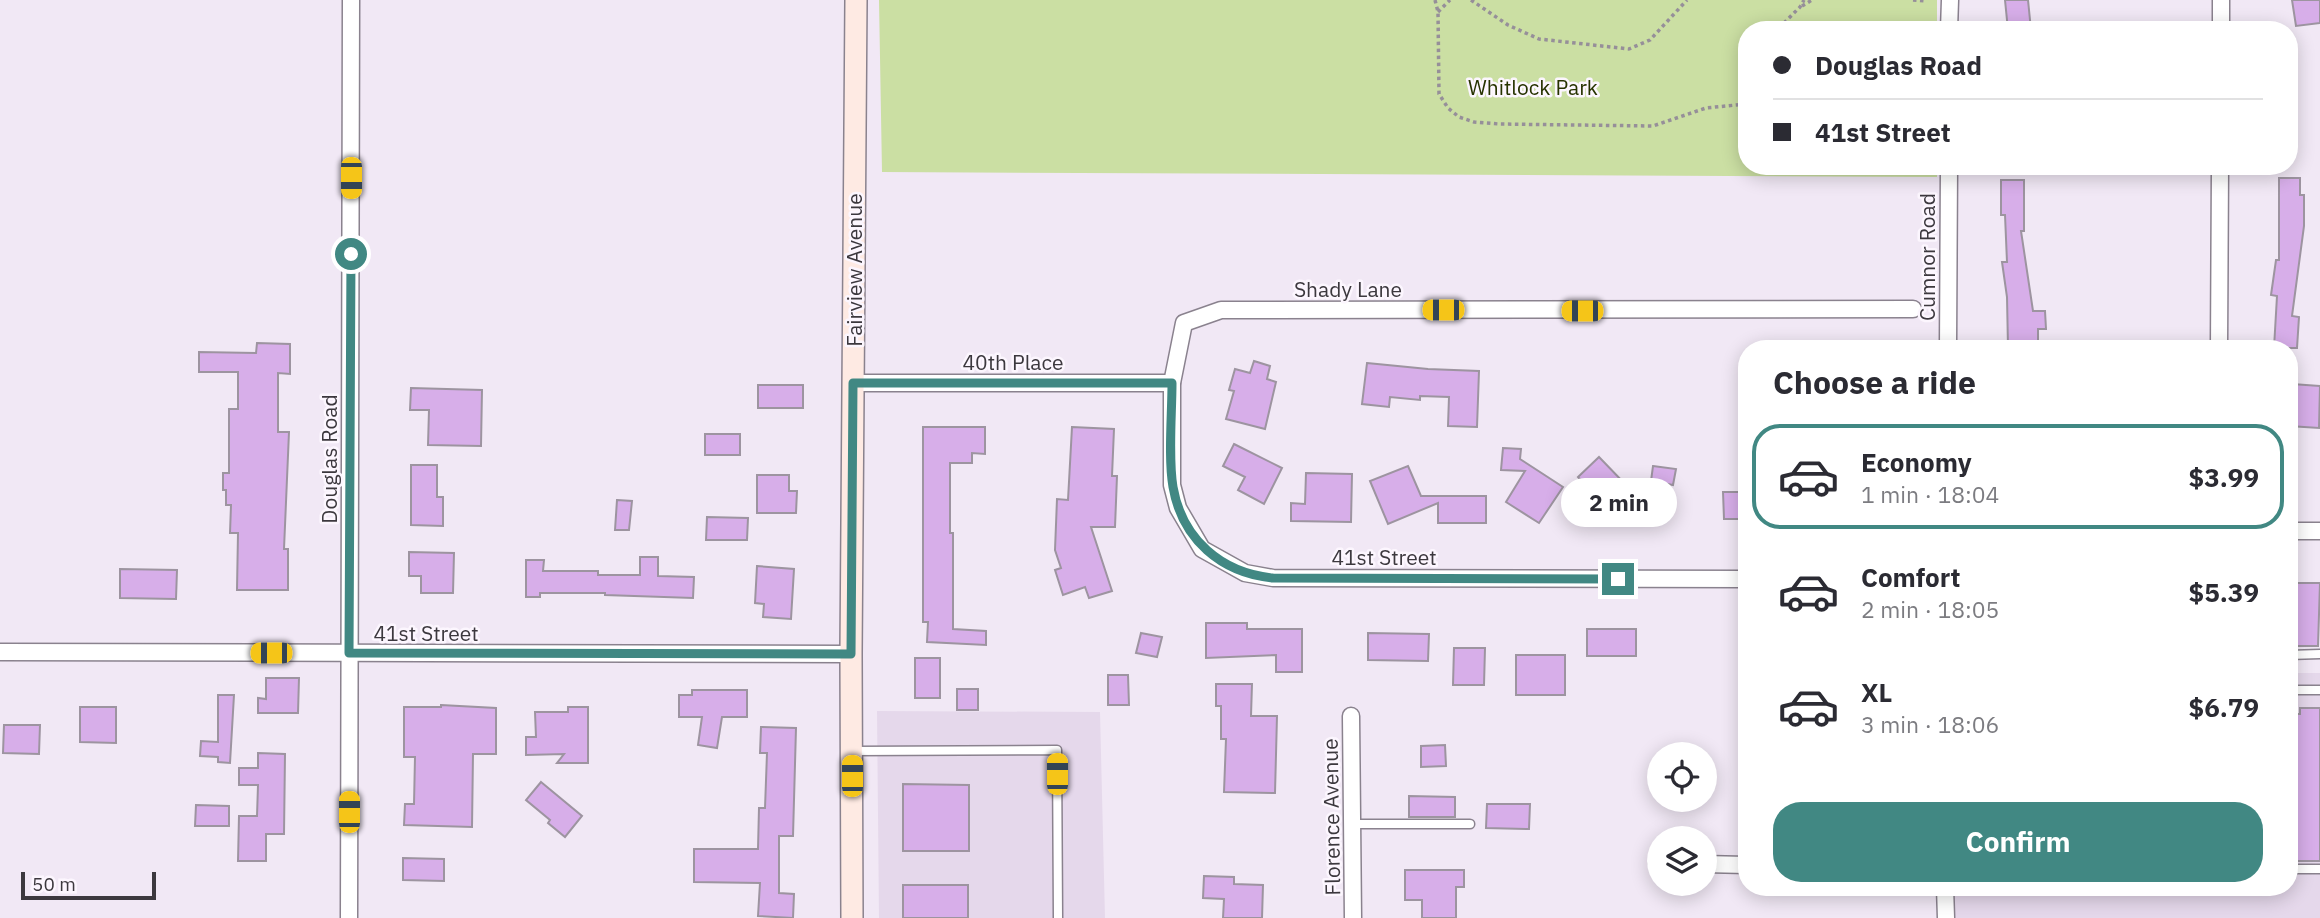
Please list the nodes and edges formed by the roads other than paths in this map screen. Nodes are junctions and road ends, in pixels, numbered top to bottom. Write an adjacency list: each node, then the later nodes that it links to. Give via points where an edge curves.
1 (351, 0): 18 (street, Douglas Road)
2 (856, 0): 12 (street, Fairview Avenue)
3 (1950, 0): 5 (street)
4 (2221, 0): 6 (street)
5 (1949, 21)
6 (2221, 21)
7 (1949, 175): 10 (street, Cumnor Road)
8 (2220, 175): 11 (street)
9 (1913, 309): 13 (street, Shady Lane, via 1221,310 1184,323)
10 (1948, 340)
11 (2219, 340)
12 (853, 383): 13 (street, 40th Place); 19 (street, Fairview Avenue)
13 (1172, 383): 16 (street, 41st Street, via 1172,485 1178,508 1202,548 1245,573 1283,578)
14 (2298, 531): 15 (street)
15 (2320, 531)
16 (1738, 579)
17 (0, 652): 18 (street, 41st Street)
18 (349, 653): 19 (street, 41st Street); 33 (street, Douglas Road)
19 (851, 654): 25 (street, Fairview Avenue)
20 (2298, 654): 21 (lane)
21 (2320, 654)
22 (2298, 690): 23 (lane)
23 (2320, 690)
24 (1351, 716): 26 (street, Florence Avenue)
25 (851, 751): 34 (street, Fairview Avenue); 35 (lane, via 1057,750)
26 (1352, 824): 27 (lane); 36 (street, Florence Avenue)
27 (1470, 824)
28 (1717, 864): 29 (street)
29 (1738, 864)
30 (2298, 869): 31 (lane)
31 (2320, 869)
32 (1945, 896): 37 (street)
33 (349, 918)
34 (852, 918)
35 (1058, 918)
36 (1353, 918)
37 (1946, 918)

